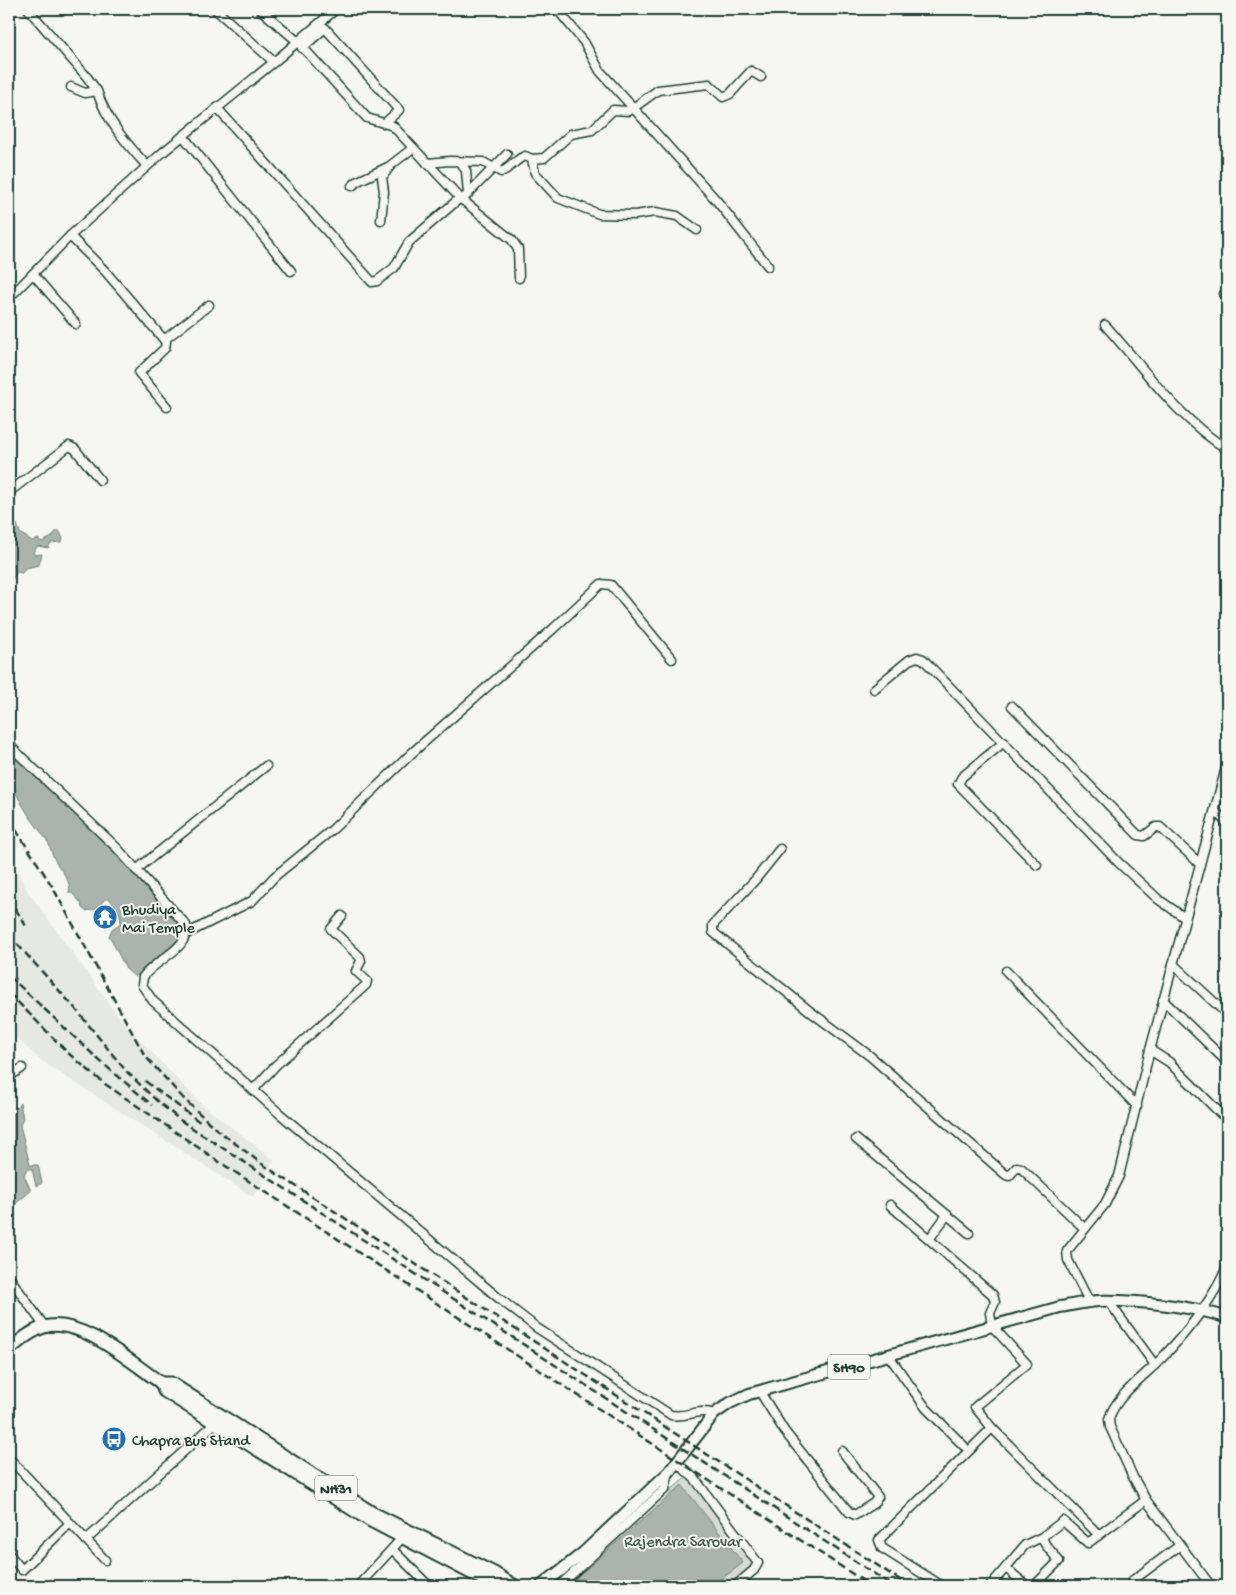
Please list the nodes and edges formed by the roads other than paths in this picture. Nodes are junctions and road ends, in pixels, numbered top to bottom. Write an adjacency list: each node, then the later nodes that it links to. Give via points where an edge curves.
1 (28, 9): 11 (street)
2 (215, 9): 8 (street)
3 (260, 9): 6 (street)
4 (336, 9): 6 (street)
5 (557, 9): 12 (street, via 580,35 600,71)
6 (297, 41): 7 (street); 8 (street)
7 (302, 48): 14 (street, via 368,118); 14 (street, via 325,28 399,110)
8 (274, 62): 13 (street)
9 (761, 77): 12 (street, via 751,71 730,94 722,97 710,84 658,90)
10 (70, 87): 11 (street, via 85,93)
11 (97, 91): 22 (street, via 102,106 120,135)
12 (633, 107): 18 (street, via 629,111 613,110 592,130 571,134 544,158); 29 (street, via 719,203)
13 (217, 108): 15 (street); 25 (street, via 368,279 377,281 397,266 409,242)
14 (386, 122): 16 (street)
15 (183, 136): 22 (street); 30 (street)
16 (413, 148): 20 (street); 21 (street)
17 (507, 154): 23 (street)
18 (532, 159): 23 (street, via 520,158 501,172); 27 (street, via 535,173 558,198 600,214 655,212 677,216)
19 (461, 162): 20 (street); 23 (street, via 483,162); 25 (street, via 466,171)
20 (427, 163): 25 (street)
21 (391, 165): 24 (street); 26 (street, via 382,177)
22 (147, 166): 28 (street)
23 (493, 169): 25 (street)
24 (352, 186)
25 (463, 197): 32 (street, via 512,240 518,249)
26 (381, 220)
27 (697, 230)
28 (70, 236): 31 (street); 37 (street)
29 (768, 266)
30 (291, 271)
31 (33, 274): 33 (street); 35 (street)
32 (518, 278)
33 (9, 298)
34 (209, 304): 37 (street)
35 (76, 324)
36 (1105, 325): 39 (street, via 1176,409)
37 (164, 340): 38 (street, via 165,348 139,373)
38 (167, 407)
39 (1227, 449)
40 (100, 480): 41 (street, via 69,446)
41 (9, 492)
42 (672, 659): 57 (street, via 614,589 607,583 601,584 426,739 327,835 274,876 252,902)
43 (874, 689): 45 (street, via 909,660 920,657)
44 (1012, 706): 52 (street, via 1138,836 1144,836 1158,826)
45 (1004, 742): 53 (street, via 958,784); 56 (street, via 1119,863)
46 (9, 745): 54 (street)
47 (1227, 764): 49 (street)
48 (266, 766): 54 (street)
49 (1215, 811): 50 (street); 52 (street)
50 (1227, 823)
51 (780, 849): 72 (street, via 713,925 713,932 870,1056 1007,1176 1018,1166 1021,1168)
52 (1200, 864): 56 (street)
53 (1037, 865)
54 (136, 870): 57 (street, via 183,921)
55 (342, 916): 66 (street, via 331,929 360,957 356,971 367,981 366,985 276,1065)
56 (1185, 918): 58 (street)
57 (186, 934): 66 (street, via 180,944 145,973 142,985 153,1001)
58 (1173, 964): 60 (street); 61 (street)
59 (1006, 971): 67 (street)
60 (1164, 1000): 62 (street); 63 (street)
61 (1227, 1014)
62 (1150, 1050): 67 (street); 68 (street, via 1168,1062)
63 (1227, 1062)
64 (22, 1068): 65 (street)
65 (9, 1077)
66 (253, 1090): 88 (street, via 538,1328 672,1415 680,1417 699,1410)
67 (1137, 1106): 72 (street, via 1123,1164 1110,1197)
68 (1221, 1114)
69 (856, 1139): 71 (street)
70 (890, 1205): 74 (street)
71 (947, 1215): 73 (street); 74 (street)
72 (1084, 1228): 77 (street, via 1069,1247 1067,1255)
73 (969, 1233)
74 (930, 1238): 81 (street, via 993,1295)
75 (1227, 1267): 79 (street)
76 (9, 1277): 82 (street)
77 (1090, 1302): 78 (main road, SH90); 81 (main road, SH90)
78 (1109, 1302): 79 (main road, SH90); 85 (street)
79 (1201, 1310): 80 (main road, SH90); 85 (street, via 1186,1332)
80 (1227, 1318)
81 (992, 1326): 84 (main road, SH90); 90 (street, via 1027,1364 975,1407)
82 (44, 1327): 83 (highway, NH31); 86 (highway, NH31, via 80,1329)
83 (9, 1350)
84 (889, 1356): 87 (main road, SH90); 91 (street, via 926,1408)
85 (1155, 1365): 96 (street, via 1121,1399 1109,1419)
86 (161, 1383): 89 (highway, NH31, via 164,1391); 110 (highway, NH31, via 171,1384 373,1513)
87 (760, 1392): 88 (main road, SH90, via 730,1403); 92 (street, via 785,1432 855,1515 878,1497)
88 (714, 1414): 94 (main road, SH90)
89 (214, 1424): 100 (highway, NH31); 101 (street)
90 (992, 1428): 98 (street); 114 (street, via 879,1540 882,1548)
91 (964, 1446)
92 (842, 1451)
93 (9, 1458): 97 (street)
94 (677, 1463): 95 (main road, SH90); 113 (street, via 695,1479 758,1563)
95 (669, 1472): 111 (main road, SH90, via 583,1553); 112 (street, via 665,1489)
96 (1146, 1500): 98 (street); 102 (street)
97 (70, 1524): 101 (street); 104 (street, via 22,1570)
98 (1099, 1535): 99 (street, via 1087,1542 1063,1521)
99 (1042, 1537): 106 (street, via 1025,1545); 117 (street, via 1059,1561)
100 (402, 1538): 103 (street); 109 (highway, NH31)
101 (86, 1540): 105 (street)
102 (1179, 1546): 118 (street, via 1132,1580); 119 (street)
103 (392, 1549): 107 (street); 108 (street)
104 (9, 1554)
105 (105, 1560)
106 (1006, 1568): 115 (street); 116 (street)
107 (358, 1586)
108 (429, 1586)
109 (496, 1586)
110 (515, 1586)
111 (541, 1586)
112 (559, 1586)
113 (735, 1586)
114 (942, 1586)
115 (990, 1586)
116 (1027, 1586)
117 (1034, 1586)
118 (1132, 1586)
119 (1210, 1586)

